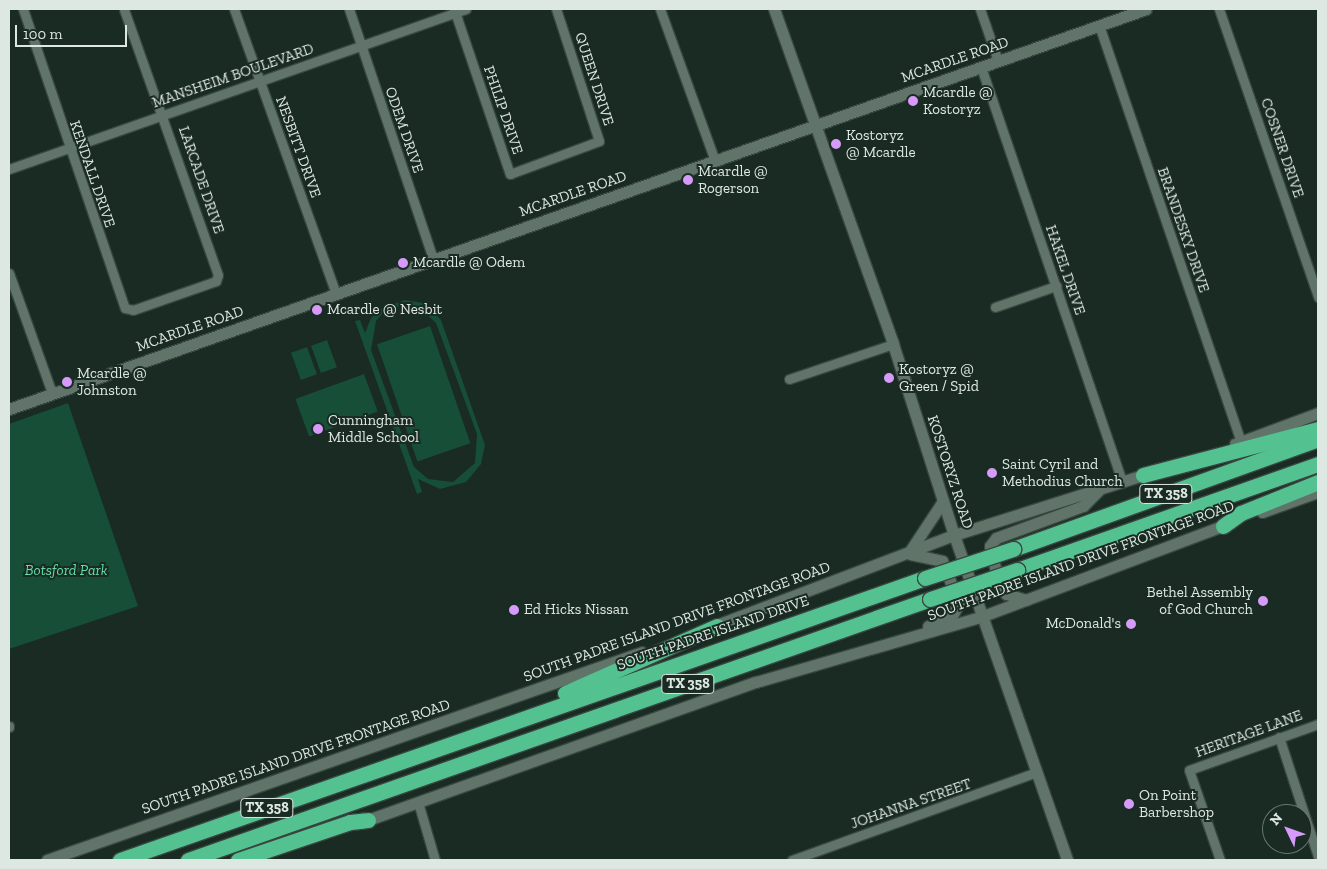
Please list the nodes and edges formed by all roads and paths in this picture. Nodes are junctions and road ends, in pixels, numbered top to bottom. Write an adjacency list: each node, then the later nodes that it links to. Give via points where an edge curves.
1 (23, 9): 20 (street, KENDALL DRIVE)
2 (124, 9): 18 (street, LARCADE DRIVE)
3 (234, 9): 17 (street, NESBITT DRIVE)
4 (349, 9): 14 (street, ODEM DRIVE)
5 (466, 9): 12 (street, MANSHEIM BOULEVARD)
6 (556, 9): 21 (street, QUEEN DRIVE, via 599,141)
7 (660, 9): 22 (street)
8 (774, 9): 19 (main road, KOSTORYZ ROAD)
9 (980, 9): 15 (street)
10 (1146, 9): 13 (main road, MCARDLE ROAD)
11 (1219, 9): 28 (street, COSNER DRIVE)
12 (455, 11): 14 (street, MANSHEIM BOULEVARD); 21 (street, PHILIP DRIVE, via 510,174)
13 (1099, 26): 15 (main road, MCARDLE ROAD); 38 (street, BRANDESKY DRIVE)
14 (362, 45): 17 (street, MANSHEIM BOULEVARD); 24 (street, ODEM DRIVE)
15 (998, 61): 16 (main road, MCARDLE ROAD)
16 (981, 67): 19 (main road, MCARDLE ROAD); 26 (street, HAKEL DRIVE)
17 (260, 81): 18 (street, MANSHEIM BOULEVARD); 27 (street, NESBITT DRIVE)
18 (164, 115): 20 (street, MANSHEIM BOULEVARD); 29 (street, LARCADE DRIVE, via 218,275 216,281)
19 (815, 125): 22 (main road, MCARDLE ROAD); 31 (main road, KOSTORYZ ROAD)
20 (68, 148): 23 (street, MANSHEIM BOULEVARD); 29 (street, KENDALL DRIVE, via 125,308)
21 (555, 158)
22 (715, 160): 24 (main road, MCARDLE ROAD)
23 (9, 169)
24 (433, 259): 27 (main road, MCARDLE ROAD)
25 (9, 273): 33 (street)
26 (1056, 286): 30 (street); 41 (street, HAKEL DRIVE)
27 (336, 294): 33 (main road, MCARDLE ROAD)
28 (1318, 297)
29 (165, 301)
30 (995, 307)
31 (893, 344): 32 (street); 45 (main road, KOSTORYZ ROAD)
32 (788, 379)
33 (52, 393): 34 (main road, MCARDLE ROAD)
34 (9, 408)
35 (1318, 413): 38 (main road, SOUTH PADRE ISLAND DRIVE FRONTAGE ROAD)
36 (1318, 429): 40 (highway)
37 (1318, 439): 55 (highway, SOUTH PADRE ISLAND DRIVE / TX 358, bridge, via 1013,549)
38 (1241, 442): 40 (main road, SOUTH PADRE ISLAND DRIVE FRONTAGE ROAD)
39 (1318, 464): 62 (highway, TX 358, bridge)
40 (1143, 475): 41 (main road, SOUTH PADRE ISLAND DRIVE FRONTAGE ROAD)
41 (1122, 482): 43 (main road, SOUTH PADRE ISLAND DRIVE FRONTAGE ROAD)
42 (1318, 482): 46 (highway, via 1241,513)
43 (1099, 489): 47 (main road, SOUTH PADRE ISLAND DRIVE FRONTAGE ROAD); 49 (main road, via 1083,506 996,538 990,546 998,585 1006,594)
44 (1318, 492): 46 (main road, SOUTH PADRE ISLAND DRIVE FRONTAGE ROAD)
45 (943, 501): 47 (main road, KOSTORYZ ROAD); 48 (main road, via 917,546)
46 (1223, 526): 49 (main road, SOUTH PADRE ISLAND DRIVE FRONTAGE ROAD)
47 (954, 535): 48 (main road, SOUTH PADRE ISLAND DRIVE FRONTAGE ROAD); 50 (main road, KOSTORYZ ROAD)
48 (907, 554): 51 (main road, SOUTH PADRE ISLAND DRIVE FRONTAGE ROAD); 52 (main road, via 942,561 958,603 952,616)
49 (1026, 600): 50 (main road, SOUTH PADRE ISLAND DRIVE FRONTAGE ROAD)
50 (983, 616): 52 (main road, SOUTH PADRE ISLAND DRIVE FRONTAGE ROAD); 56 (main road, KOSTORYZ ROAD)
51 (717, 626): 55 (highway, via 617,672); 60 (main road, SOUTH PADRE ISLAND DRIVE FRONTAGE ROAD)
52 (852, 656): 57 (main road, SOUTH PADRE ISLAND DRIVE FRONTAGE ROAD, via 756,682)
53 (1318, 724): 54 (street, HERITAGE LANE)
54 (1279, 737): 59 (street); 68 (street, HERITAGE LANE, via 1189,770)
55 (415, 755): 61 (highway, SOUTH PADRE ISLAND DRIVE / TX 358)
56 (1037, 772): 66 (street, JOHANNA STREET); 67 (main road, KOSTORYZ ROAD)
57 (418, 802): 58 (main road, SOUTH PADRE ISLAND DRIVE FRONTAGE ROAD); 65 (street)
58 (368, 820): 63 (highway, via 350,822); 64 (main road, SOUTH PADRE ISLAND DRIVE FRONTAGE ROAD)
59 (1318, 856)
60 (47, 860)
61 (120, 860)
62 (188, 860)
63 (238, 860)
64 (257, 860)
65 (435, 860)
66 (792, 860)
67 (1067, 860)
68 (1220, 860)

